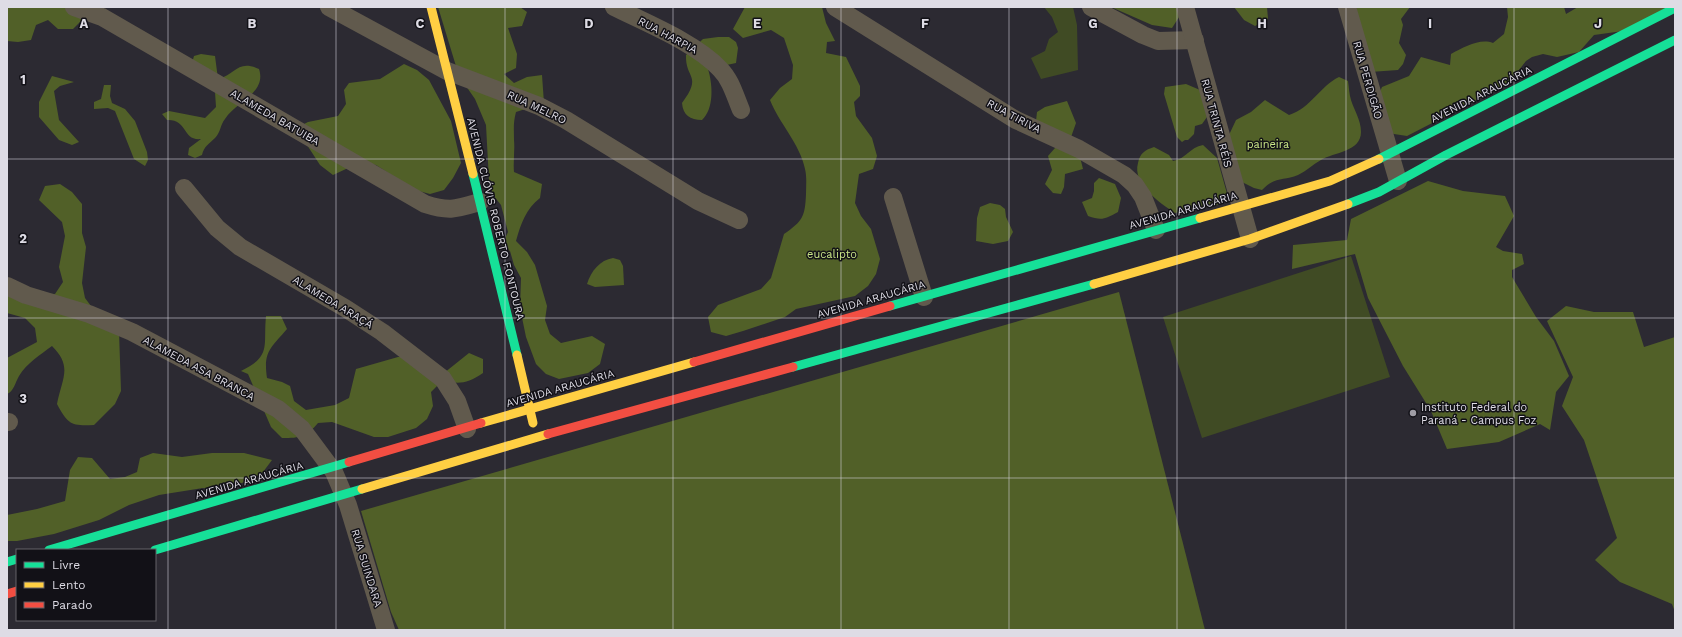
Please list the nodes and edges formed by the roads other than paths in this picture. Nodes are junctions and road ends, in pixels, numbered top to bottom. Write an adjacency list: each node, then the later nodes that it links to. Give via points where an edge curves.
1 (74, 7): 18 (street, ALAMEDA BATUIBA, via 102,17 425,204 452,210)
2 (329, 7): 12 (street, RUA MELRO)
3 (431, 7): 12 (street, AVENIDA CLÓVIS ROBERTO FONTOURA)
4 (614, 7): 13 (street, RUA HARPIA, via 703,54 720,68 728,79)
5 (835, 7): 21 (street, RUA TIRIVA, via 1016,120 1079,149 1124,175 1143,197)
6 (1091, 7): 10 (street, via 1158,41)
7 (1185, 7): 10 (street, RUA TRINTA RÉIS)
8 (1347, 7): 14 (street, RUA PERDIGÃO)
9 (1675, 8): 14 (street, AVENIDA ARAUCÁRIA)
10 (1195, 40): 19 (street, RUA TRINTA RÉIS)
11 (1675, 40): 15 (street)
12 (447, 71): 18 (street, AVENIDA CLÓVIS ROBERTO FONTOURA); 20 (street, RUA MELRO, via 538,106 566,120 698,201)
13 (741, 110)
14 (1390, 154): 15 (street, RUA PERDIGÃO); 19 (street, AVENIDA ARAUCÁRIA, via 1330,181)
15 (1398, 181): 22 (street, via 1355,202)
16 (184, 188): 26 (street, ALAMEDA ARAÇÁ, via 217,228 240,246 382,332 443,379 457,401)
17 (893, 197): 24 (street)
18 (480, 202): 25 (street, AVENIDA CLÓVIS ROBERTO FONTOURA)
19 (1240, 207): 21 (street, AVENIDA ARAUCÁRIA); 22 (street, RUA TRINTA RÉIS)
20 (739, 220)
21 (1156, 230): 24 (street, AVENIDA ARAUCÁRIA)
22 (1250, 239): 27 (street)
23 (7, 286): 28 (street, ALAMEDA ASA BRANCA, via 26,295 89,314 132,332 278,409 302,429)
24 (924, 297): 25 (street, AVENIDA ARAUCÁRIA)
25 (529, 409): 26 (street, AVENIDA ARAUCÁRIA); 27 (street, AVENIDA CLÓVIS ROBERTO FONTOURA)
26 (467, 428): 28 (street, AVENIDA ARAUCÁRIA)
27 (537, 437): 29 (street)
28 (332, 468): 29 (street, ALAMEDA ASA BRANCA); 30 (street, AVENIDA ARAUCÁRIA)
29 (346, 500): 31 (street); 32 (street, RUA SUINDARA)
30 (52, 549)
31 (156, 550)
32 (386, 630)

